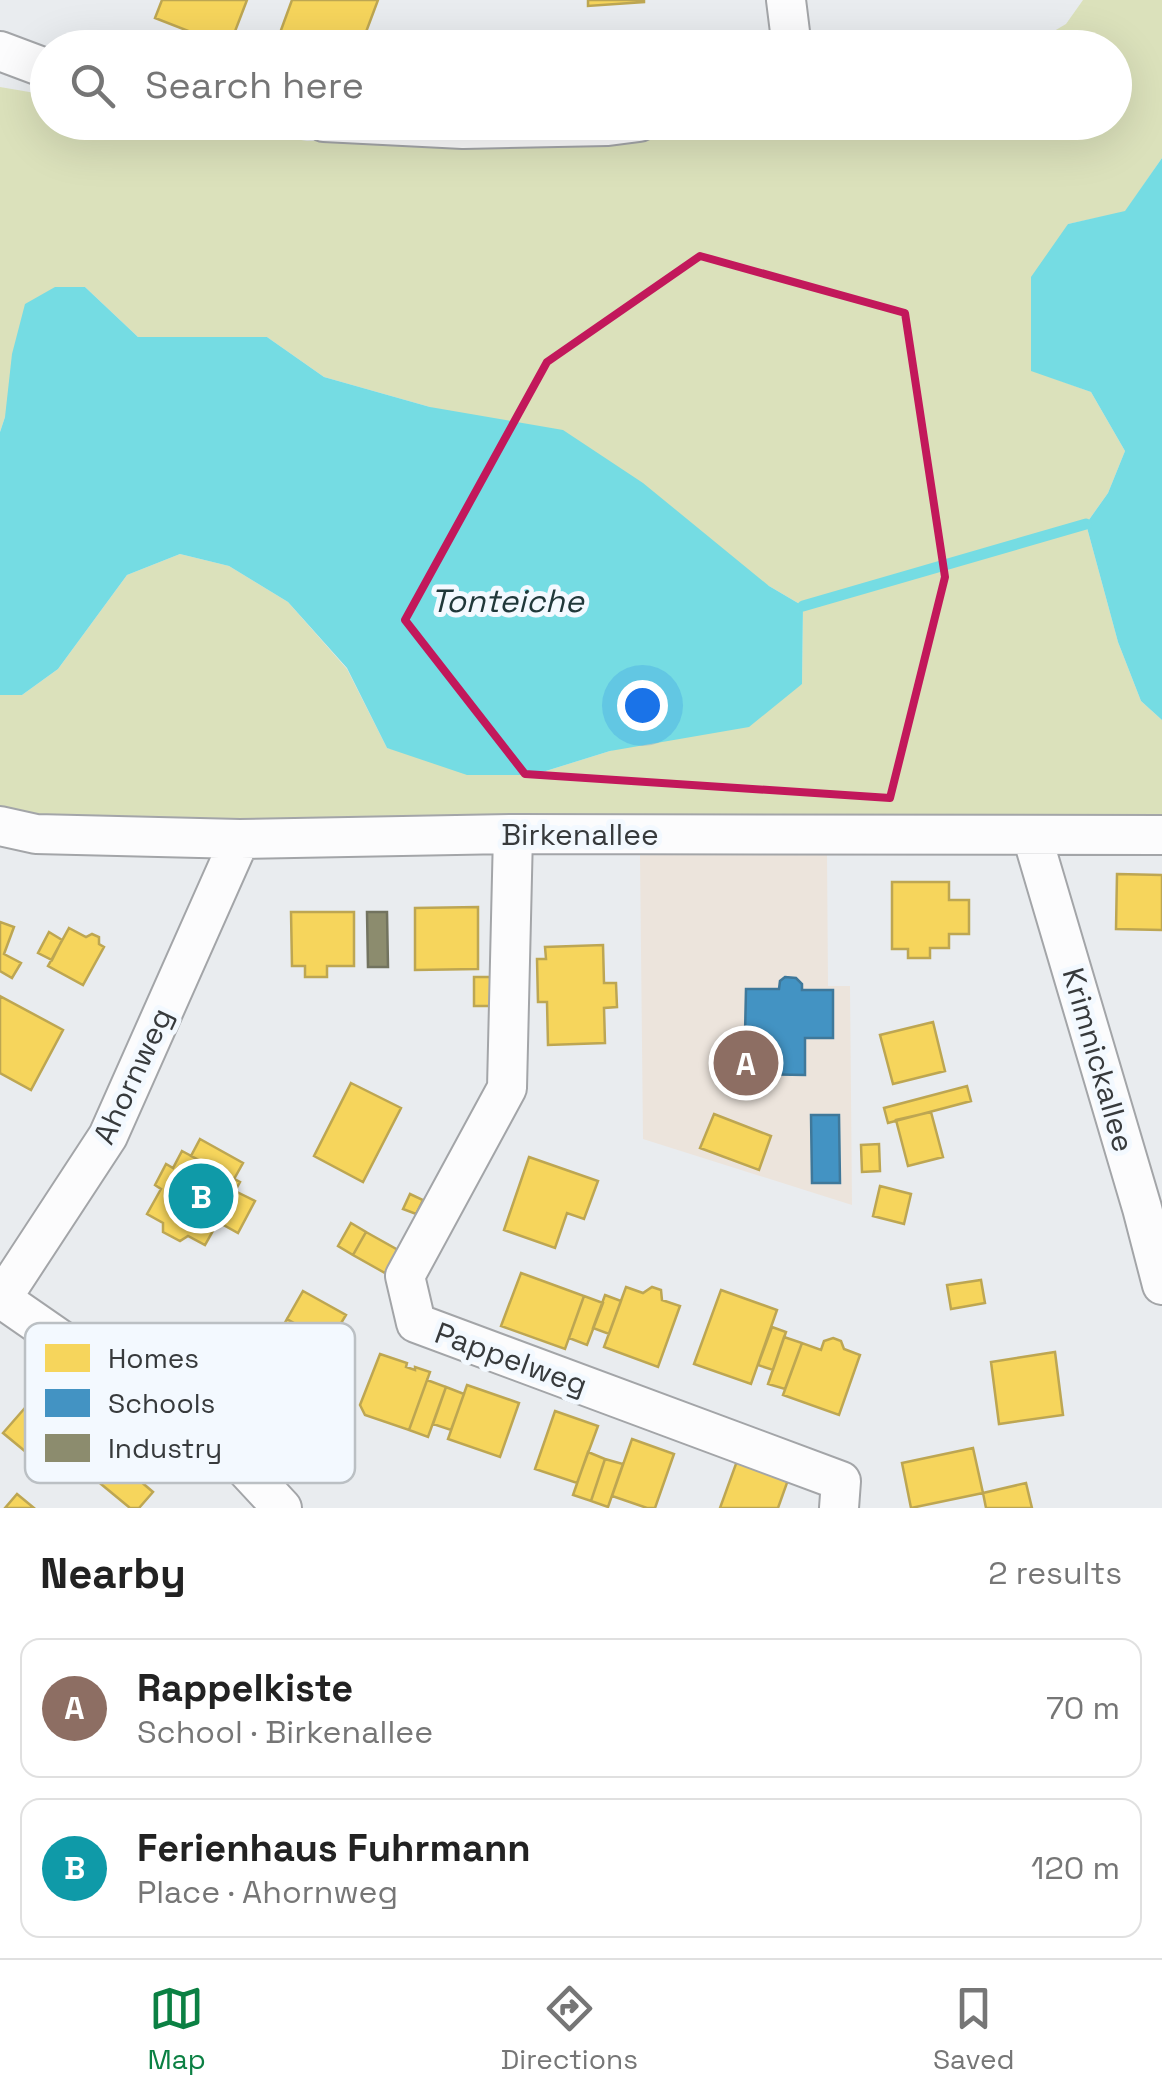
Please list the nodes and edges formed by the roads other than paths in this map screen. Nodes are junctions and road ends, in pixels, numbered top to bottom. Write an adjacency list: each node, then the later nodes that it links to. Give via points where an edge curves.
1 (786, 0): 2 (street)
2 (790, 30)
3 (0, 52): 4 (street)
4 (30, 62)
5 (0, 826): 9 (street, Birkenallee, via 36,834)
6 (513, 834): 8 (street, Birkenallee); 9 (street, Birkenallee); 15 (street, Pappelweg, via 506,1088 405,1276 416,1323 841,1482)
7 (1162, 835): 8 (street, Birkenallee)
8 (1032, 836): 10 (street, Krimnickallee)
9 (240, 839): 11 (street, Ahornweg, via 108,1136)
10 (1162, 1285)
11 (1, 1300): 12 (street, Ahornweg)
12 (35, 1323)
13 (259, 1483): 14 (street, Ahornweg)
14 (282, 1508)
15 (839, 1508)

